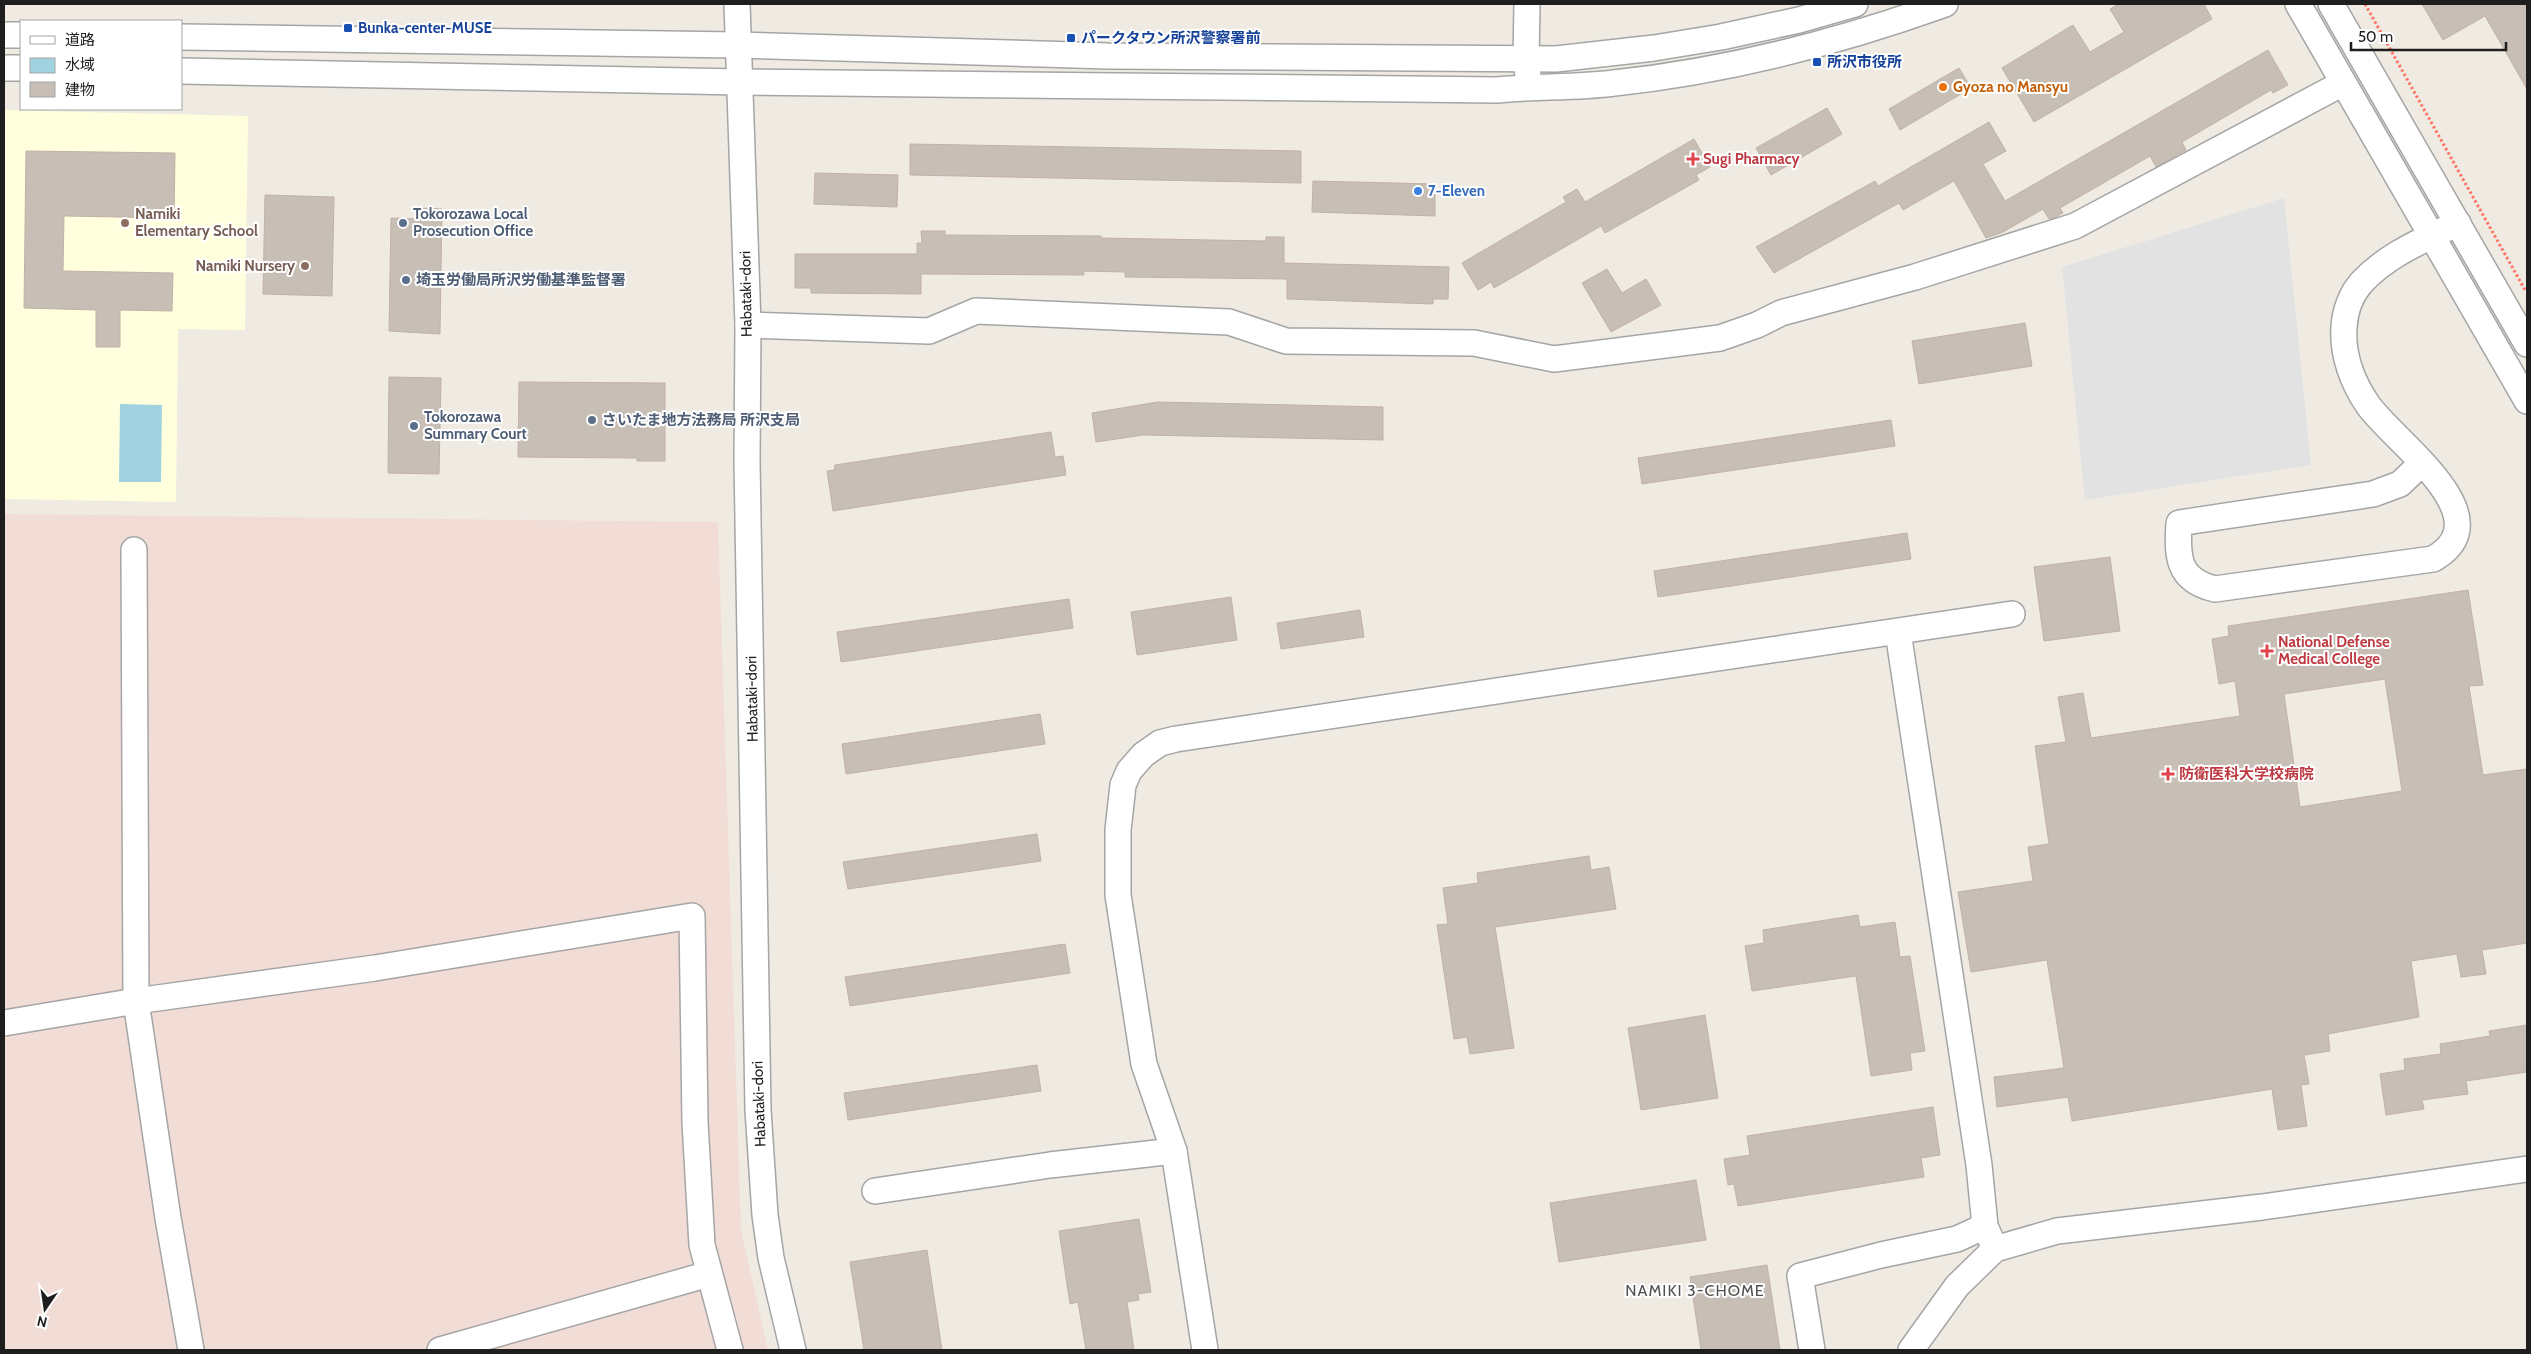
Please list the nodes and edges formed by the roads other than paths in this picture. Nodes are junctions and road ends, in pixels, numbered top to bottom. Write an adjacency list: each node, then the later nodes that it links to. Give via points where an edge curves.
1 (738, 4): 10 (street, Habataki-dori)
2 (1527, 4): 11 (street)
3 (1855, 4): 11 (street, via 1799,20 1654,48 1556,59)
4 (1945, 4): 17 (street, via 1825,42 1740,62 1616,83)
5 (2298, 4): 16 (street)
6 (2331, 4): 18 (street)
7 (4, 35): 8 (street)
8 (20, 35)
9 (182, 37): 10 (street)
10 (738, 45): 11 (street, via 1108,56); 15 (street, Habataki-dori)
11 (1526, 59): 17 (street)
12 (4, 68): 13 (street)
13 (20, 68)
14 (182, 71): 15 (street)
15 (740, 82): 17 (street, via 1497,90); 20 (street, Habataki-dori)
16 (2344, 83): 19 (street); 20 (street, via 2075,226 1915,277 1780,312 1757,325 1720,338 1554,359 1474,343 1286,340 1229,322 976,311 929,331)
17 (1530, 87)
18 (2458, 223): 19 (street); 21 (street)
19 (2432, 236): 22 (street); 23 (street, via 2388,258 2362,283 2348,309 2344,335 2350,370 2369,406)
20 (748, 325): 38 (street, Habataki-dori, via 747,462 758,1110 771,1258)
21 (2527, 344)
22 (2527, 401)
23 (2422, 463): 23 (street, via 2452,501 2458,521 2456,537 2448,551 2433,559 2215,589 2203,586 2182,568 2178,558 2179,523 2374,494 2400,484)
24 (134, 550): 27 (street)
25 (2012, 614): 26 (street)
26 (1898, 632): 29 (street, via 1176,739 1160,743 1143,755 1129,771 1120,795 1118,894 1144,1064); 32 (street, via 1979,1165)
27 (136, 1001): 28 (street); 34 (street, via 375,968 692,916 695,1122 702,1245); 35 (street)
28 (4, 1024)
29 (1174, 1151): 31 (street, via 1050,1164); 39 (street)
30 (2527, 1169): 33 (street, via 2057,1231)
31 (875, 1191)
32 (1985, 1226): 33 (street); 40 (street, via 1957,1239 1800,1276)
33 (1995, 1249): 41 (street, via 1957,1286)
34 (709, 1274): 36 (street); 37 (street)
35 (191, 1350)
36 (440, 1350)
37 (730, 1350)
38 (794, 1350)
39 (1205, 1350)
40 (1812, 1350)
41 (1910, 1350)

